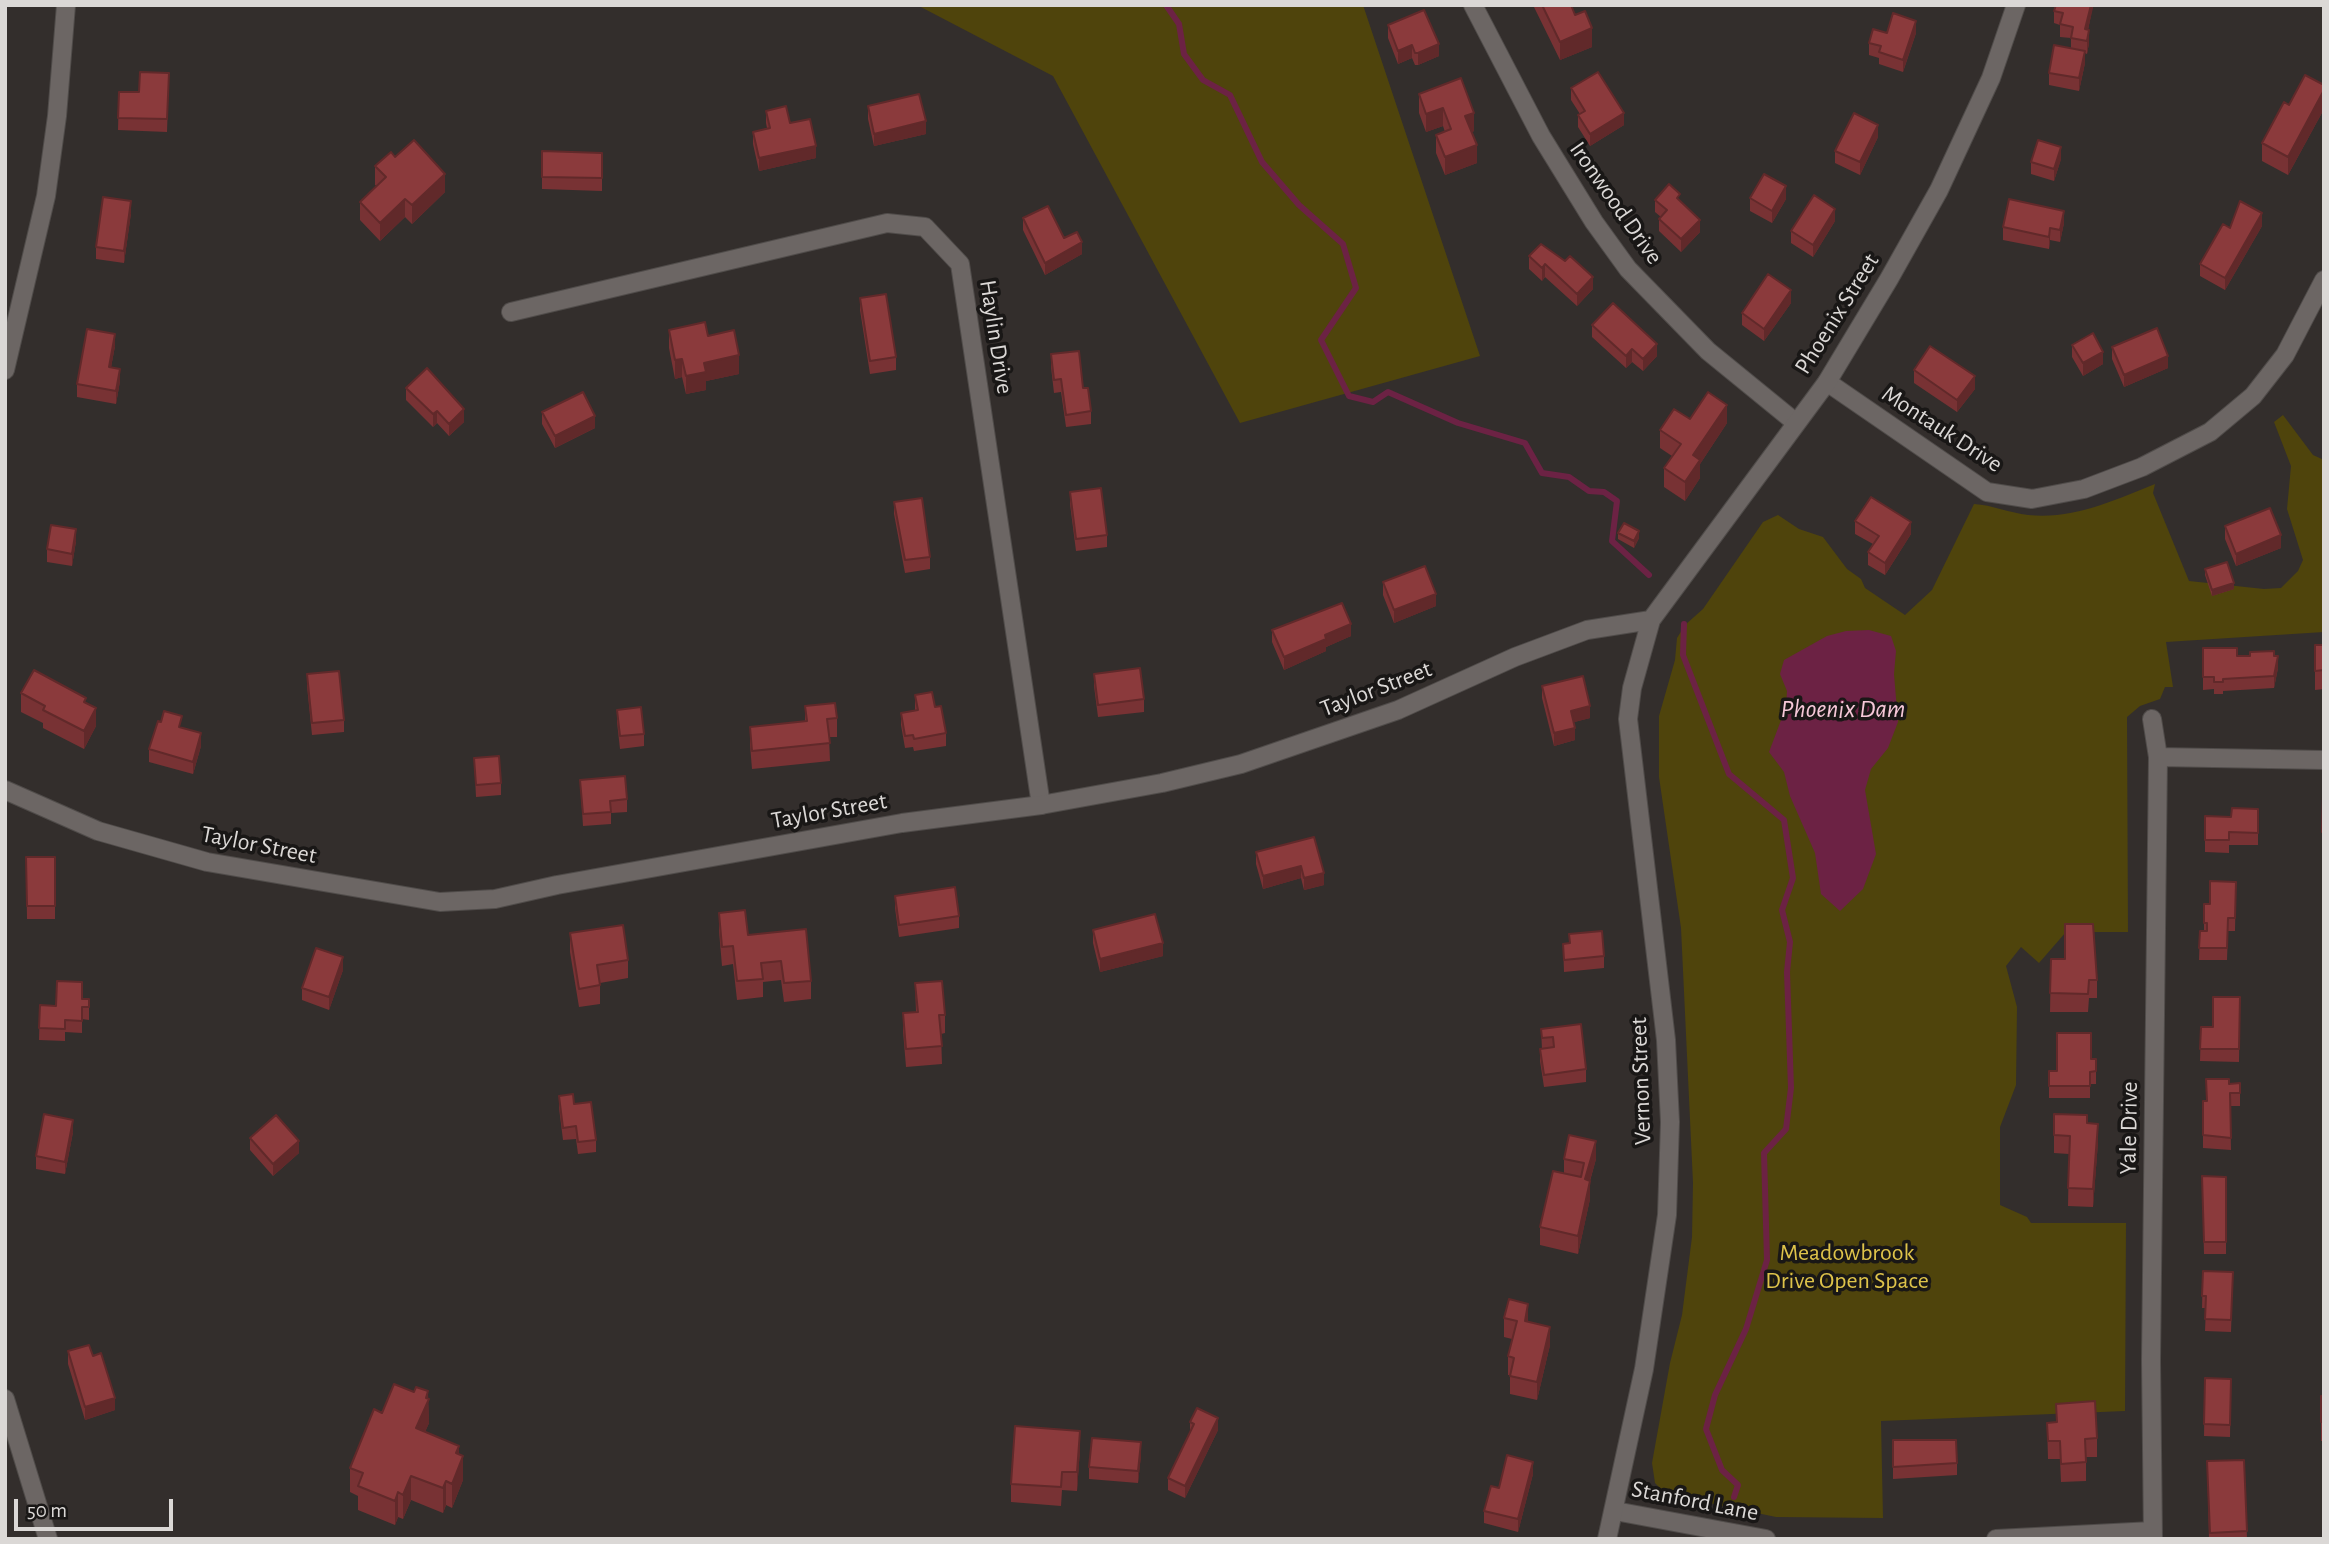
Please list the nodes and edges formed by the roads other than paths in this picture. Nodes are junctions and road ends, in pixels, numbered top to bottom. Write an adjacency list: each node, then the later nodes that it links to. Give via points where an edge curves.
1 (66, 5): 6 (street, via 46,196)
2 (1473, 5): 8 (street, Ironwood Drive, via 1541,136 1628,269 1707,351)
3 (2016, 5): 7 (street, Phoenix Street, via 1991,78 1938,190)
4 (2324, 280): 7 (street, Montauk Drive, via 2285,355 2253,396 2210,432 2142,467 2084,489 2032,499 1987,492)
5 (511, 312): 14 (street, Haylin Drive, via 887,223 925,228 960,264)
6 (5, 370)
7 (1827, 382): 8 (street, Phoenix Street)
8 (1795, 422): 9 (street, Phoenix Street)
9 (1651, 620): 14 (street, Taylor Street, via 1587,630 1398,710 1241,764); 16 (street, Vernon Street, via 1628,719 1666,1040 1670,1122 1667,1215 1658,1291)
10 (2152, 719): 11 (street, Yale Drive)
11 (2158, 757): 12 (street); 17 (street, Yale Drive)
12 (2324, 760)
13 (5, 790): 14 (street, Taylor Street, via 98,831 207,862 440,902 495,899 902,823)
14 (1041, 805)
15 (5, 1399): 18 (street)
16 (1615, 1511): 19 (street, Vernon Street); 20 (street, Stanford Lane)
17 (2153, 1535): 21 (street)
18 (48, 1539)
19 (1607, 1539)
20 (1766, 1539)
21 (1996, 1539)

